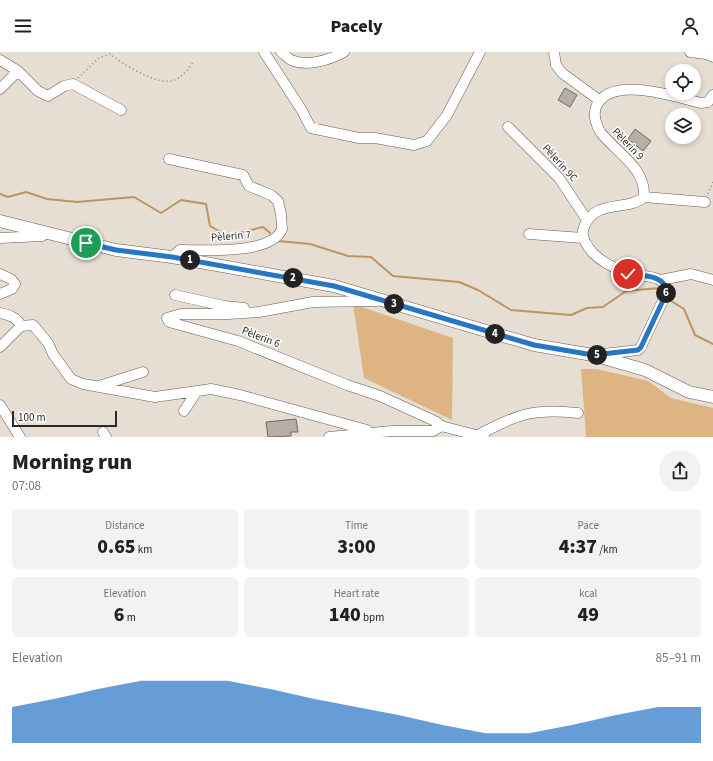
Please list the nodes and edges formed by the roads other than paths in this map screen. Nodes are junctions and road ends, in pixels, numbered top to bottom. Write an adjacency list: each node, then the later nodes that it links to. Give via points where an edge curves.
1 (264, 52): 4 (street, via 301,109 310,128 414,145 427,141 447,115)
2 (281, 52): 3 (street, via 292,60 315,62 332,60)
3 (344, 52)
4 (480, 52)
5 (554, 52): 11 (street, via 556,65 562,73)
6 (690, 52): 7 (street)
7 (713, 57)
8 (0, 60): 9 (street)
9 (18, 72): 10 (street); 13 (street, via 38,91 48,96 72,84)
10 (0, 89)
11 (599, 100): 12 (street, via 608,93 638,90 701,103); 16 (street, Pèlerin 9, via 595,110 600,132 636,169)
12 (711, 102)
13 (121, 110)
14 (508, 127): 18 (street, Pèlerin 9C, via 559,178)
15 (169, 159): 24 (street, Pèlerin 7, via 243,175 249,186 271,195 278,201 282,229 270,241 257,246 180,250)
16 (644, 197): 17 (street); 18 (street, via 640,201 611,206 596,212)
17 (705, 202)
18 (587, 220): 23 (street)
19 (0, 221): 20 (main road)
20 (46, 233): 22 (street, via 42,236); 24 (main road, via 116,250)
21 (529, 234): 23 (street)
22 (0, 238)
23 (583, 238): 26 (street, via 593,253 608,264 628,274)
24 (172, 257): 30 (main road, via 334,286)
25 (0, 274): 28 (street, via 15,284 12,289)
26 (661, 280): 27 (street, via 691,274); 35 (street, via 667,292 641,347 638,350)
27 (713, 280)
28 (0, 294)
29 (175, 296): 31 (street)
30 (385, 301): 31 (street, Pèlerin 6, via 313,302); 35 (main road, via 534,345)
31 (260, 312): 43 (street, Pèlerin 6, via 181,314 167,318 169,322 238,341 380,396)
32 (0, 313): 33 (street, via 12,316)
33 (21, 326): 34 (street); 37 (street, via 33,325 48,342 53,354 71,379)
34 (0, 347)
35 (593, 355): 39 (main road, via 645,370 689,392)
36 (143, 372): 37 (street)
37 (97, 387): 38 (street, via 155,397)
38 (197, 390): 40 (street); 44 (street, via 211,389)
39 (713, 397)
40 (184, 411)
41 (2, 412): 46 (street)
42 (578, 413): 45 (street, via 524,413)
43 (441, 426): 44 (street, via 433,431); 45 (street)
44 (376, 432): 47 (street)
45 (482, 436)
46 (20, 437)
47 (329, 437)

